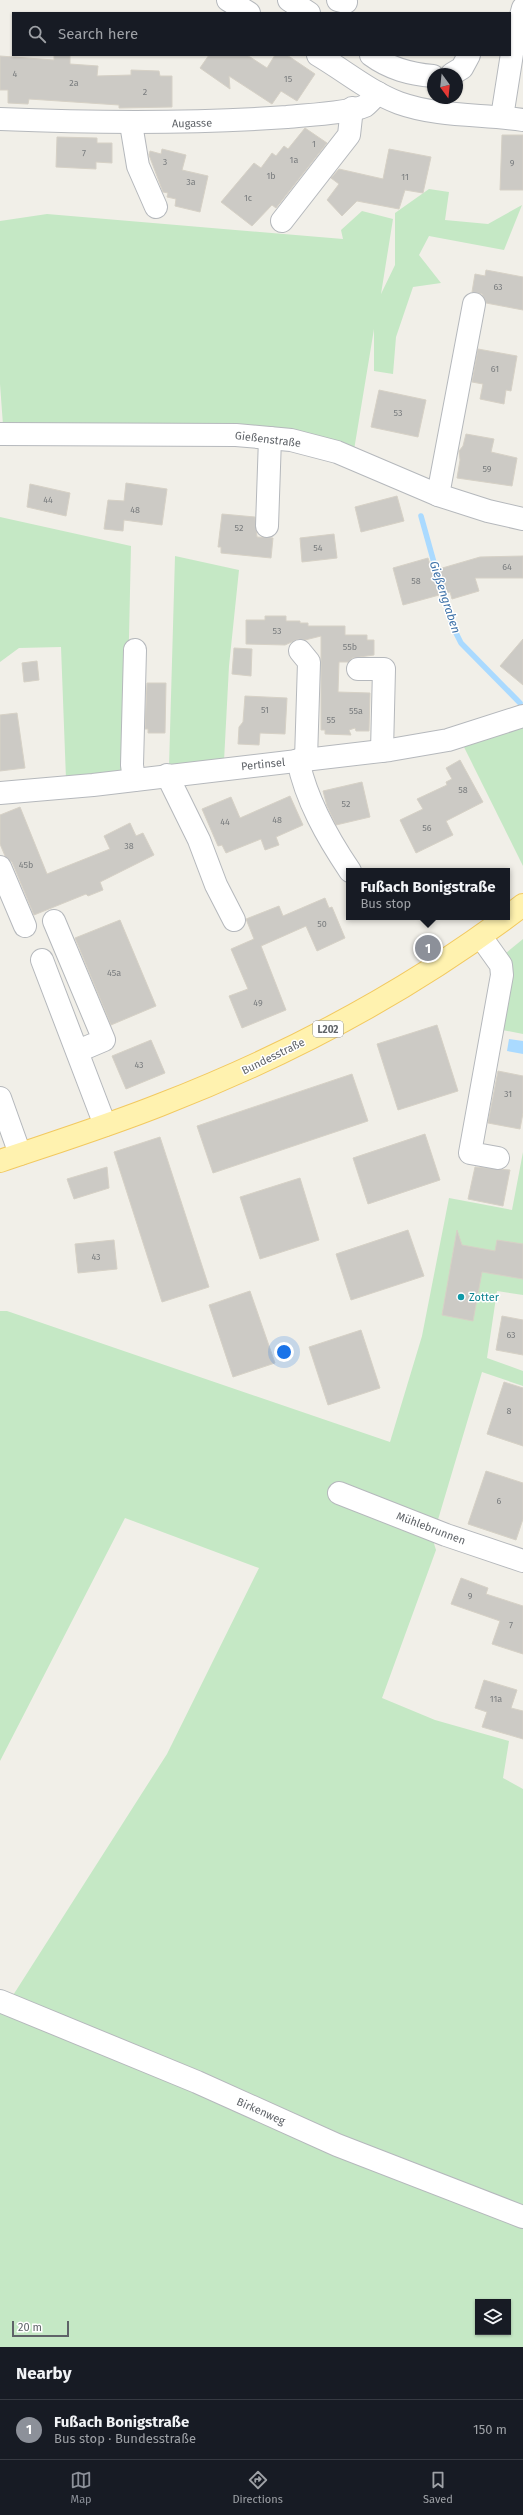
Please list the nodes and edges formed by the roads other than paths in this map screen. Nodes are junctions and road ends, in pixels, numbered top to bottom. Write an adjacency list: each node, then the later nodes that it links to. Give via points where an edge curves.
1 (228, 0): 4 (street)
2 (289, 0): 5 (street)
3 (523, 8): 13 (street, via 514,41)
4 (247, 12)
5 (308, 12)
6 (320, 56): 11 (street)
7 (371, 56): 10 (street, via 385,66)
8 (468, 56): 9 (street)
9 (462, 68)
10 (427, 75)
11 (378, 93): 12 (street, Augasse, via 365,106); 13 (street, via 400,103 422,108)
12 (352, 108): 15 (street, Augasse, via 317,114 210,123); 17 (street, via 349,135)
13 (513, 118)
14 (0, 119): 15 (street, Augasse)
15 (131, 124): 16 (street, via 138,166)
16 (156, 207)
17 (282, 222)
18 (474, 304): 21 (street)
19 (0, 434): 20 (street, Gießenstraße, via 236,435)
20 (270, 438): 21 (street, Gießenstraße, via 291,440 337,452); 23 (street)
21 (438, 495): 22 (street, Gießenstraße, via 488,511)
22 (523, 518)
23 (267, 526)
24 (135, 650): 31 (street, via 132,765)
25 (300, 651): 29 (street, via 309,662)
26 (358, 668): 28 (street, via 384,669)
27 (523, 716): 28 (street, Pertinsel, via 448,740)
28 (382, 751): 29 (street, Pertinsel)
29 (302, 760): 30 (street, Pertinsel); 34 (street, via 301,773 322,827)
30 (167, 776): 31 (street, Pertinsel); 37 (street, via 199,840 216,885)
31 (134, 780): 32 (street, Pertinsel)
32 (0, 793)
33 (0, 867): 40 (street)
34 (348, 868)
35 (523, 905): 36 (main road, Bundesstraße / L202)
36 (510, 915)
37 (234, 920)
38 (504, 920): 41 (main road, Bundesstraße / L202)
39 (54, 921): 43 (street, via 104,1040)
40 (25, 926)
41 (482, 937): 45 (main road, Bundesstraße / L202, via 407,986 321,1033 159,1106); 47 (street, via 501,965 502,975 470,1153)
42 (42, 960): 43 (street)
43 (78, 1051): 45 (street)
44 (0, 1098): 46 (street)
45 (105, 1125): 46 (main road, Bundesstraße / L202)
46 (10, 1157)
47 (498, 1158)
48 (339, 1493): 49 (street, Mühlebrunnen, via 446,1535)
49 (523, 1561)
50 (0, 2001): 51 (street, Birkenweg, via 197,2082 337,2145)
51 (523, 2217)

